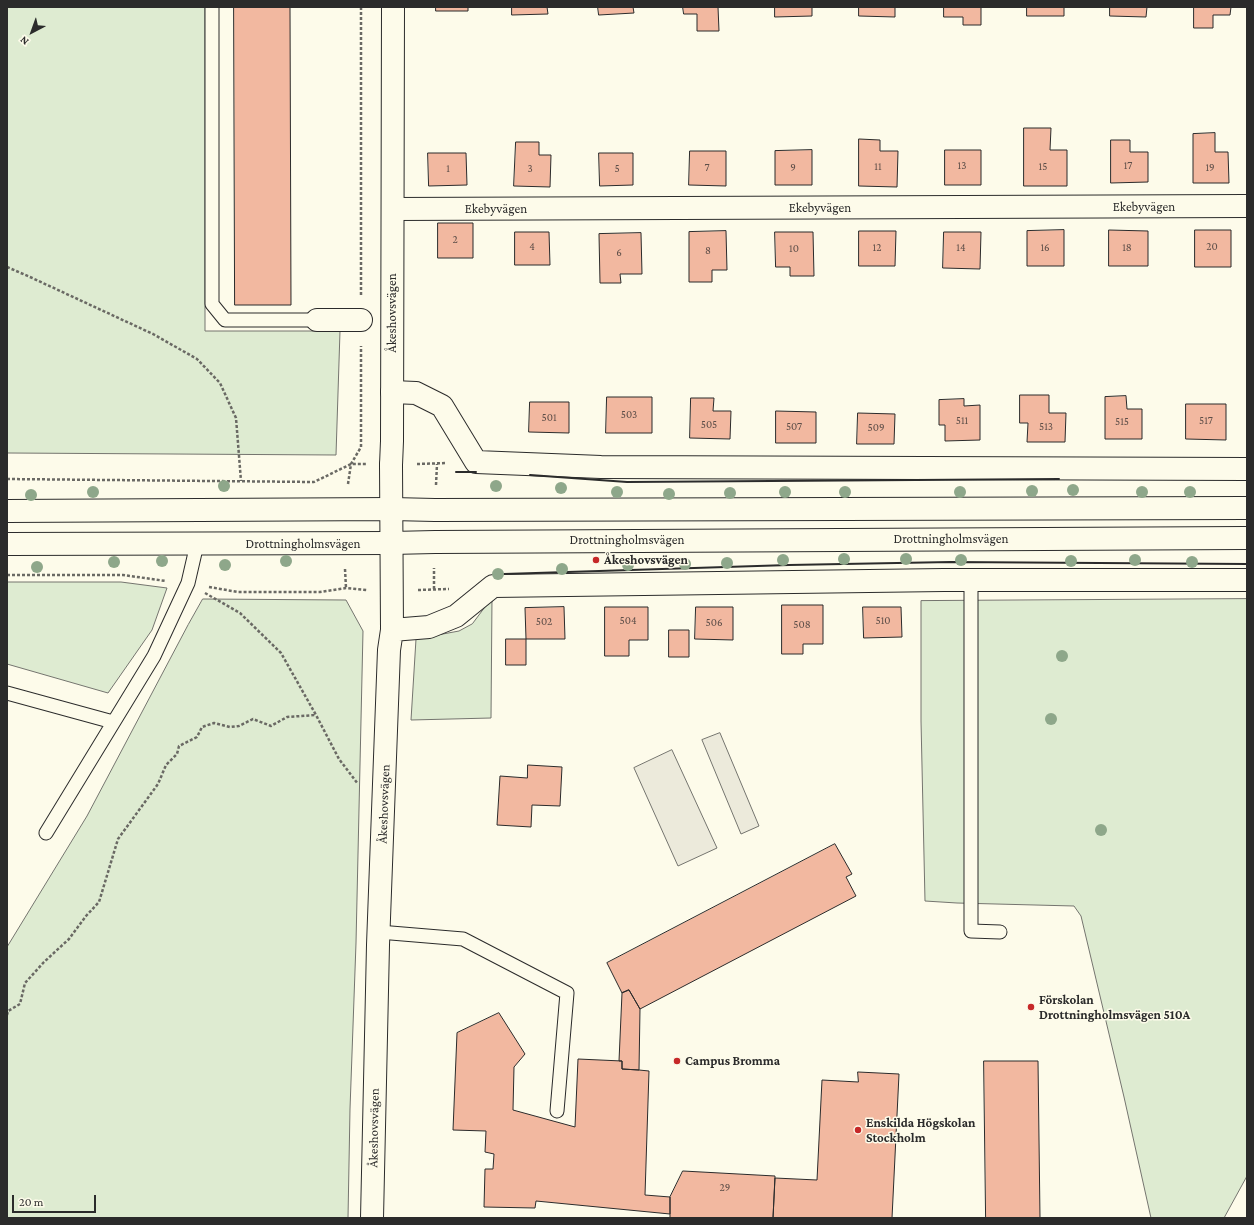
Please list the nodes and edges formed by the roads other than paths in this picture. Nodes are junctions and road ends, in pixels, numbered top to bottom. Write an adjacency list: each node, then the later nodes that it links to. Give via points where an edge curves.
1 (212, 7): 5 (lane, via 212,304 225,320)
2 (393, 7): 4 (street, Åkeshovsvägen)
3 (1247, 206): 4 (street, Ekebyvägen)
4 (392, 209): 7 (street, Åkeshovsvägen)
5 (316, 320): 6 (street)
6 (361, 320)
7 (392, 392): 8 (street, via 416,393 442,406 476,462 601,466); 10 (street, Åkeshovsvägen)
8 (1247, 469)
9 (1247, 508): 10 (street)
10 (392, 509): 11 (street); 13 (street, Åkeshovsvägen)
11 (7, 511)
12 (1247, 538): 13 (street, Drottningholmsvägen)
13 (391, 543): 15 (street, Drottningholmsvägen); 18 (street, Åkeshovsvägen)
14 (7, 544): 15 (street, Drottningholmsvägen)
15 (197, 544): 20 (lane, via 188,584 154,656)
16 (971, 580): 17 (street); 18 (street, via 493,586 456,616 429,627); 23 (lane, via 971,931)
17 (1247, 580)
18 (392, 630): 22 (street, Åkeshovsvägen, via 389,650)
19 (7, 693): 20 (lane)
20 (113, 722): 21 (lane)
21 (46, 833)
22 (379, 932): 24 (lane, via 463,939 567,993); 25 (street, Åkeshovsvägen)
23 (1000, 932)
24 (557, 1111)
25 (372, 1218)

